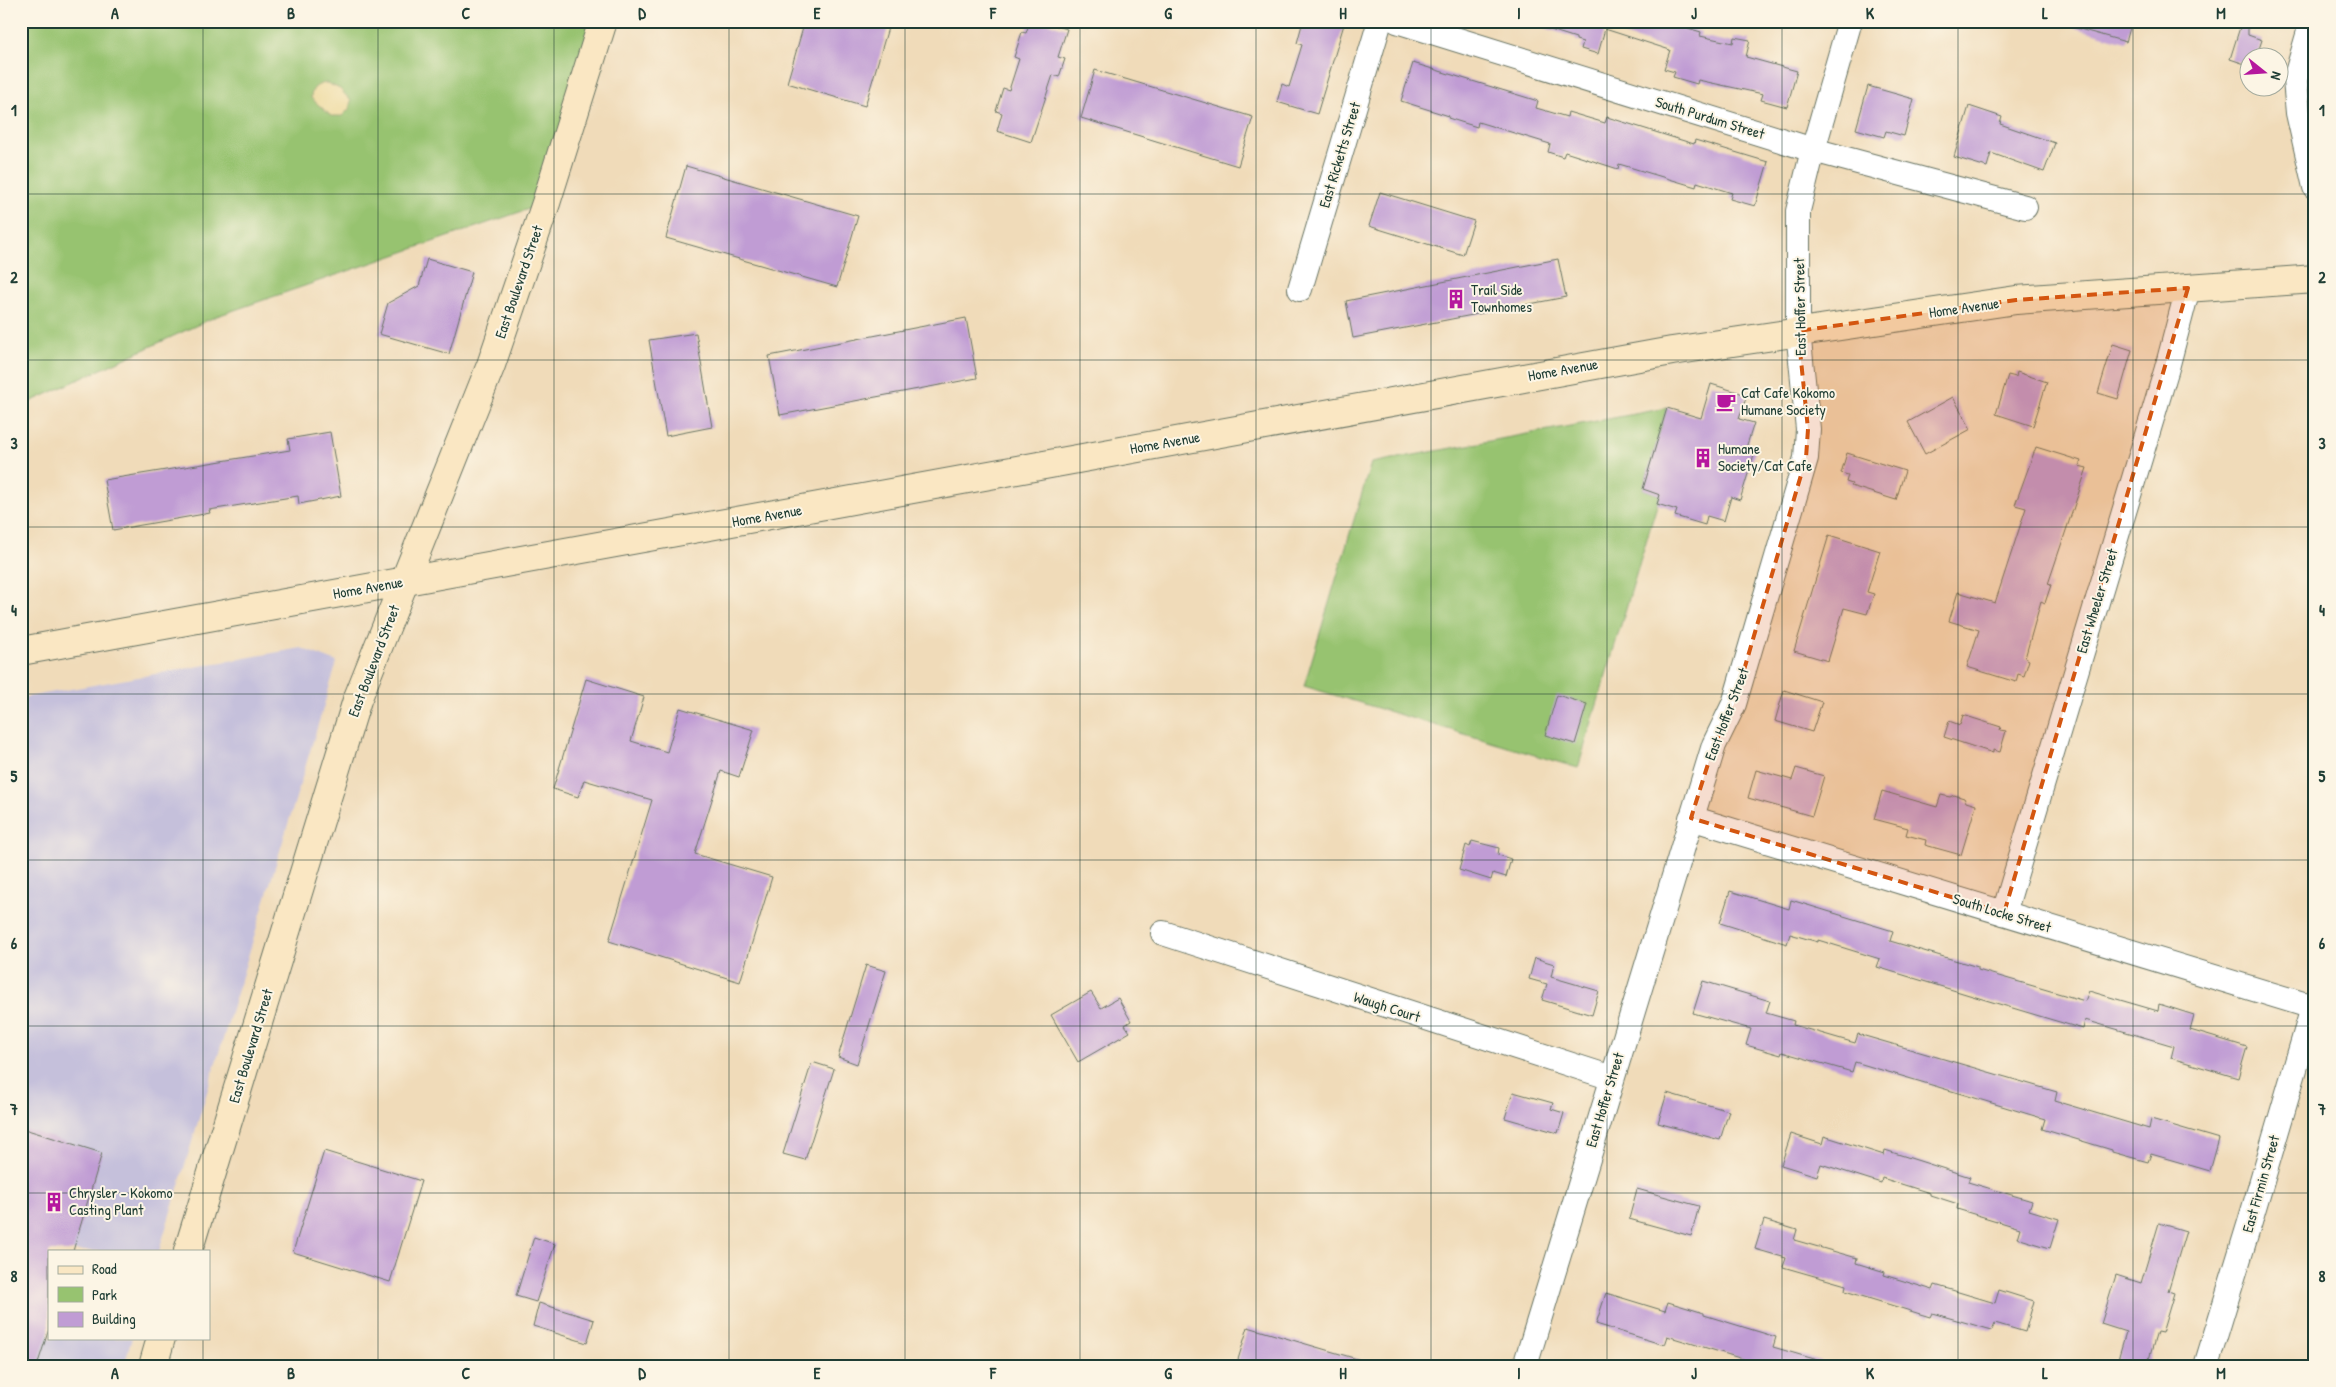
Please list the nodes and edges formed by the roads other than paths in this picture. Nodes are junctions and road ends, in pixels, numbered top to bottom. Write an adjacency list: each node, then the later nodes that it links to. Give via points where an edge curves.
1 (603, 21): 13 (main road, East Boulevard Street, via 491,366)
2 (1380, 21): 11 (street, East Ricketts Street)
3 (1397, 21): 6 (street, South Purdum Street)
4 (1850, 21): 6 (street, East Hoffer Street)
5 (2312, 21): 7 (street, via 2295,80 2298,113)
6 (1813, 150): 8 (street, South Purdum Street); 12 (street, East Hoffer Street, via 1798,210)
7 (2315, 187)
8 (2025, 208)
9 (2315, 279): 10 (main road, Home Avenue)
10 (2188, 288): 12 (main road, Home Avenue, via 2016,300); 16 (street, East Wheeler Street)
11 (1300, 289)
12 (1798, 331): 13 (main road, Home Avenue, via 1618,360); 15 (street, East Hoffer Street, via 1808,429 1806,458 1734,704 1714,745)
13 (405, 581): 14 (main road, Home Avenue); 20 (main road, East Boulevard Street, via 357,700)
14 (21, 651)
15 (1692, 818): 16 (street, South Locke Street); 19 (street, East Hoffer Street)
16 (2004, 914): 18 (street, South Locke Street)
17 (1162, 933): 19 (street, Waugh Court)
18 (2314, 1004): 24 (street, East Firmin Street)
19 (1612, 1078): 23 (street, East Hoffer Street)
20 (188, 1250)
21 (160, 1340): 22 (main road)
22 (153, 1366)
23 (1525, 1366)
24 (2206, 1366)

